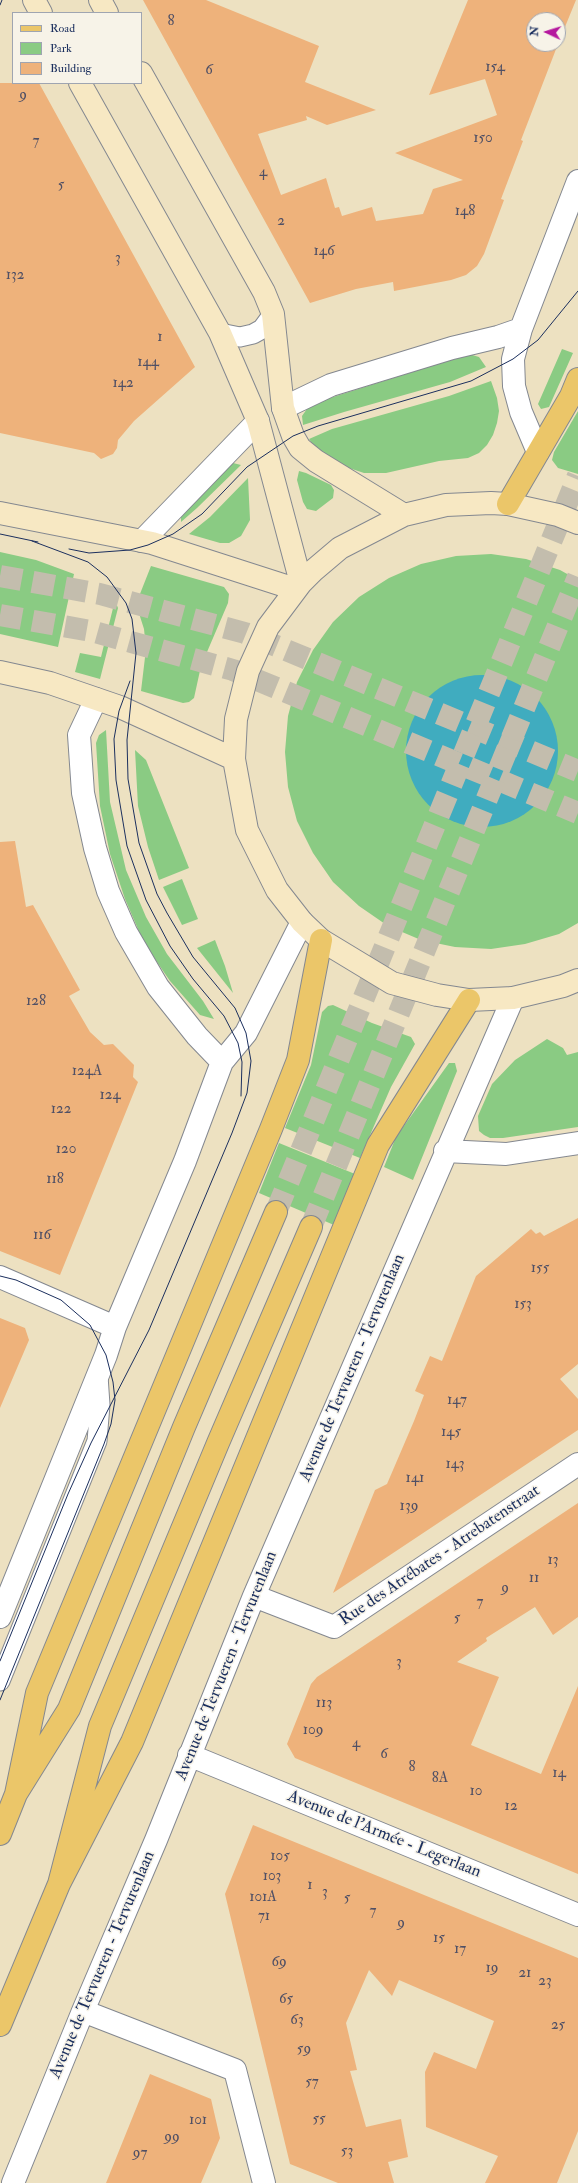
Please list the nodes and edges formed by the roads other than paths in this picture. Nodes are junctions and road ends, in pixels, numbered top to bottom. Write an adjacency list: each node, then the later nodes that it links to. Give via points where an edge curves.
1 (34, 0): 3 (main road)
2 (100, 0): 4 (main road)
3 (40, 12)
4 (106, 12)
5 (142, 75): 8 (main road, via 264,292)
6 (81, 84): 10 (main road)
7 (578, 182): 9 (street)
8 (273, 314): 10 (lane, via 262,329 253,334 240,337); 12 (main road)
9 (521, 329): 12 (street, via 498,338 452,348 331,385); 14 (street, via 513,359 514,386 521,412)
10 (220, 333): 13 (main road)
11 (578, 379): 14 (main road, via 571,396)
12 (283, 408): 17 (main road, via 300,448 316,461)
13 (258, 421): 19 (street); 20 (main road)
14 (538, 452): 15 (main road)
15 (508, 504): 17 (main road, via 446,505); 18 (main road, via 558,515)
16 (0, 513): 19 (main road)
17 (404, 515): 20 (main road, via 340,548)
18 (578, 523)
19 (142, 541): 20 (main road)
20 (298, 586): 23 (main road, via 268,627 248,671 236,719)
21 (0, 672): 22 (main road, via 50,683)
22 (96, 699): 23 (main road, via 129,711); 29 (street, via 79,735 83,793 108,891 126,932 158,987 197,1036)
23 (234, 759): 24 (main road, via 247,830 277,890)
24 (302, 922): 25 (main road); 29 (street, via 246,1033)
25 (321, 940): 28 (main road, via 392,983 437,995); 42 (main road, via 298,1060 37,1693)
26 (578, 980): 27 (main road)
27 (513, 998): 28 (main road); 31 (street, Avenue de Tervueren - Tervurenlaan)
28 (469, 1000): 44 (main road, via 378,1145 132,1742)
29 (222, 1062): 35 (street)
30 (578, 1143): 31 (street, via 506,1154)
31 (445, 1151): 38 (street, Avenue de Tervueren - Tervurenlaan)
32 (276, 1212): 42 (main road, via 181,1434 69,1709)
33 (311, 1227): 44 (main road, via 100,1726)
34 (0, 1277): 35 (street)
35 (115, 1327): 36 (street)
36 (98, 1376): 39 (street); 40 (lane, via 100,1406 97,1441)
37 (578, 1464): 38 (street, Rue des Atrébates - Atrebatenstraat, via 334,1627)
38 (254, 1596): 41 (street, Avenue de Tervueren - Tervurenlaan)
39 (0, 1617)
40 (0, 1681)
41 (190, 1755): 45 (street, Avenue de l'Armée - Legerlaan); 46 (street, Avenue de Tervueren - Tervurenlaan, via 117,1935)
42 (16, 1794): 43 (main road)
43 (0, 1834)
44 (59, 1884): 47 (main road)
45 (578, 1915)
46 (83, 2011): 48 (street, Avenue de Tervueren - Tervurenlaan); 49 (street, via 236,2070)
47 (0, 2025)
48 (13, 2183)
49 (264, 2183)

